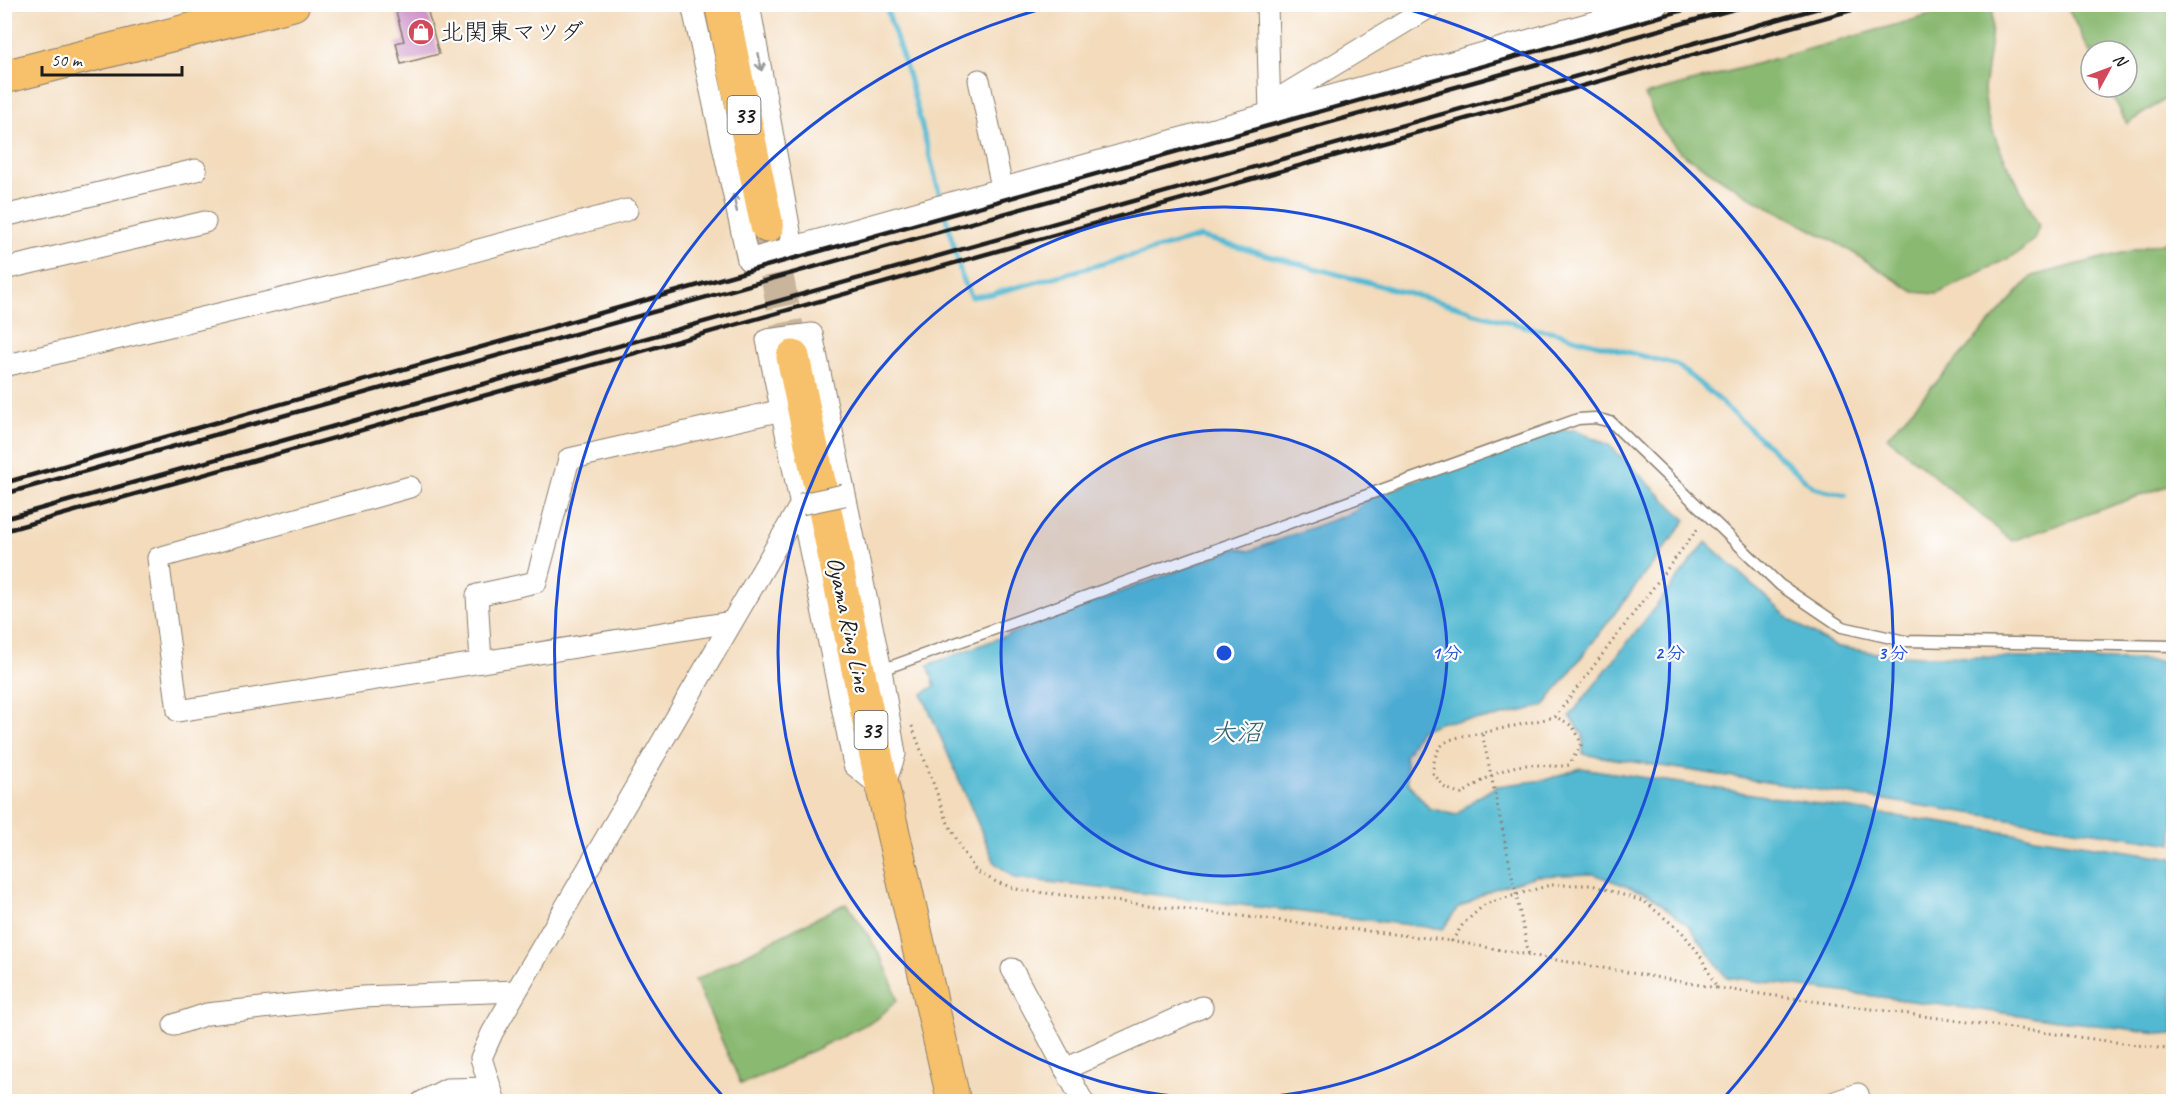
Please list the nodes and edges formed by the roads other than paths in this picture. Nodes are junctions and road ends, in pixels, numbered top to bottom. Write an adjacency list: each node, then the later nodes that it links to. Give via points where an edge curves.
1 (293, 4): 8 (main road)
2 (692, 4): 17 (street, one-way to 2, via 748,260)
3 (721, 4): 16 (main road, 33)
4 (749, 4): 17 (street, one-way to 17)
5 (1267, 4): 10 (street)
6 (1435, 4): 10 (street, via 1281,97)
7 (1658, 4): 10 (street)
8 (4, 77)
9 (979, 80): 12 (street)
10 (1270, 112): 12 (street)
11 (196, 170): 14 (street)
12 (1002, 187): 17 (street)
13 (627, 210): 20 (street, via 438,261)
14 (4, 216)
15 (205, 222): 18 (street)
16 (767, 226)
17 (793, 248)
18 (4, 268)
19 (794, 357): 29 (main road, Oyama Ring Line / 33)
20 (4, 366)
21 (782, 410): 23 (street, via 768,340 812,334); 24 (street); 27 (street, via 569,459 536,582 477,595)
22 (410, 487): 27 (street, via 158,558 178,711)
23 (844, 495): 24 (street, bridge); 28 (street)
24 (801, 504): 25 (street); 29 (street, via 854,765)
25 (731, 622): 27 (street); 31 (street)
26 (2174, 646): 28 (lane, via 1905,641 1842,627 1780,585 1611,422 1595,418 1578,419)
27 (482, 662)
28 (880, 670): 29 (street, via 895,754)
29 (883, 789): 37 (main road, Oyama Ring Line / 33)
30 (1012, 969): 34 (street)
31 (516, 991): 33 (street, via 362,997 207,1014); 35 (street, via 481,1058)
32 (1202, 1007): 34 (street)
33 (174, 1025)
34 (1065, 1069): 38 (street)
35 (492, 1095): 36 (street, via 447,1089)
36 (422, 1101)
37 (954, 1101)
38 (1083, 1101)
39 (1835, 1101): 40 (street, via 1858,1094)
40 (1860, 1101)

